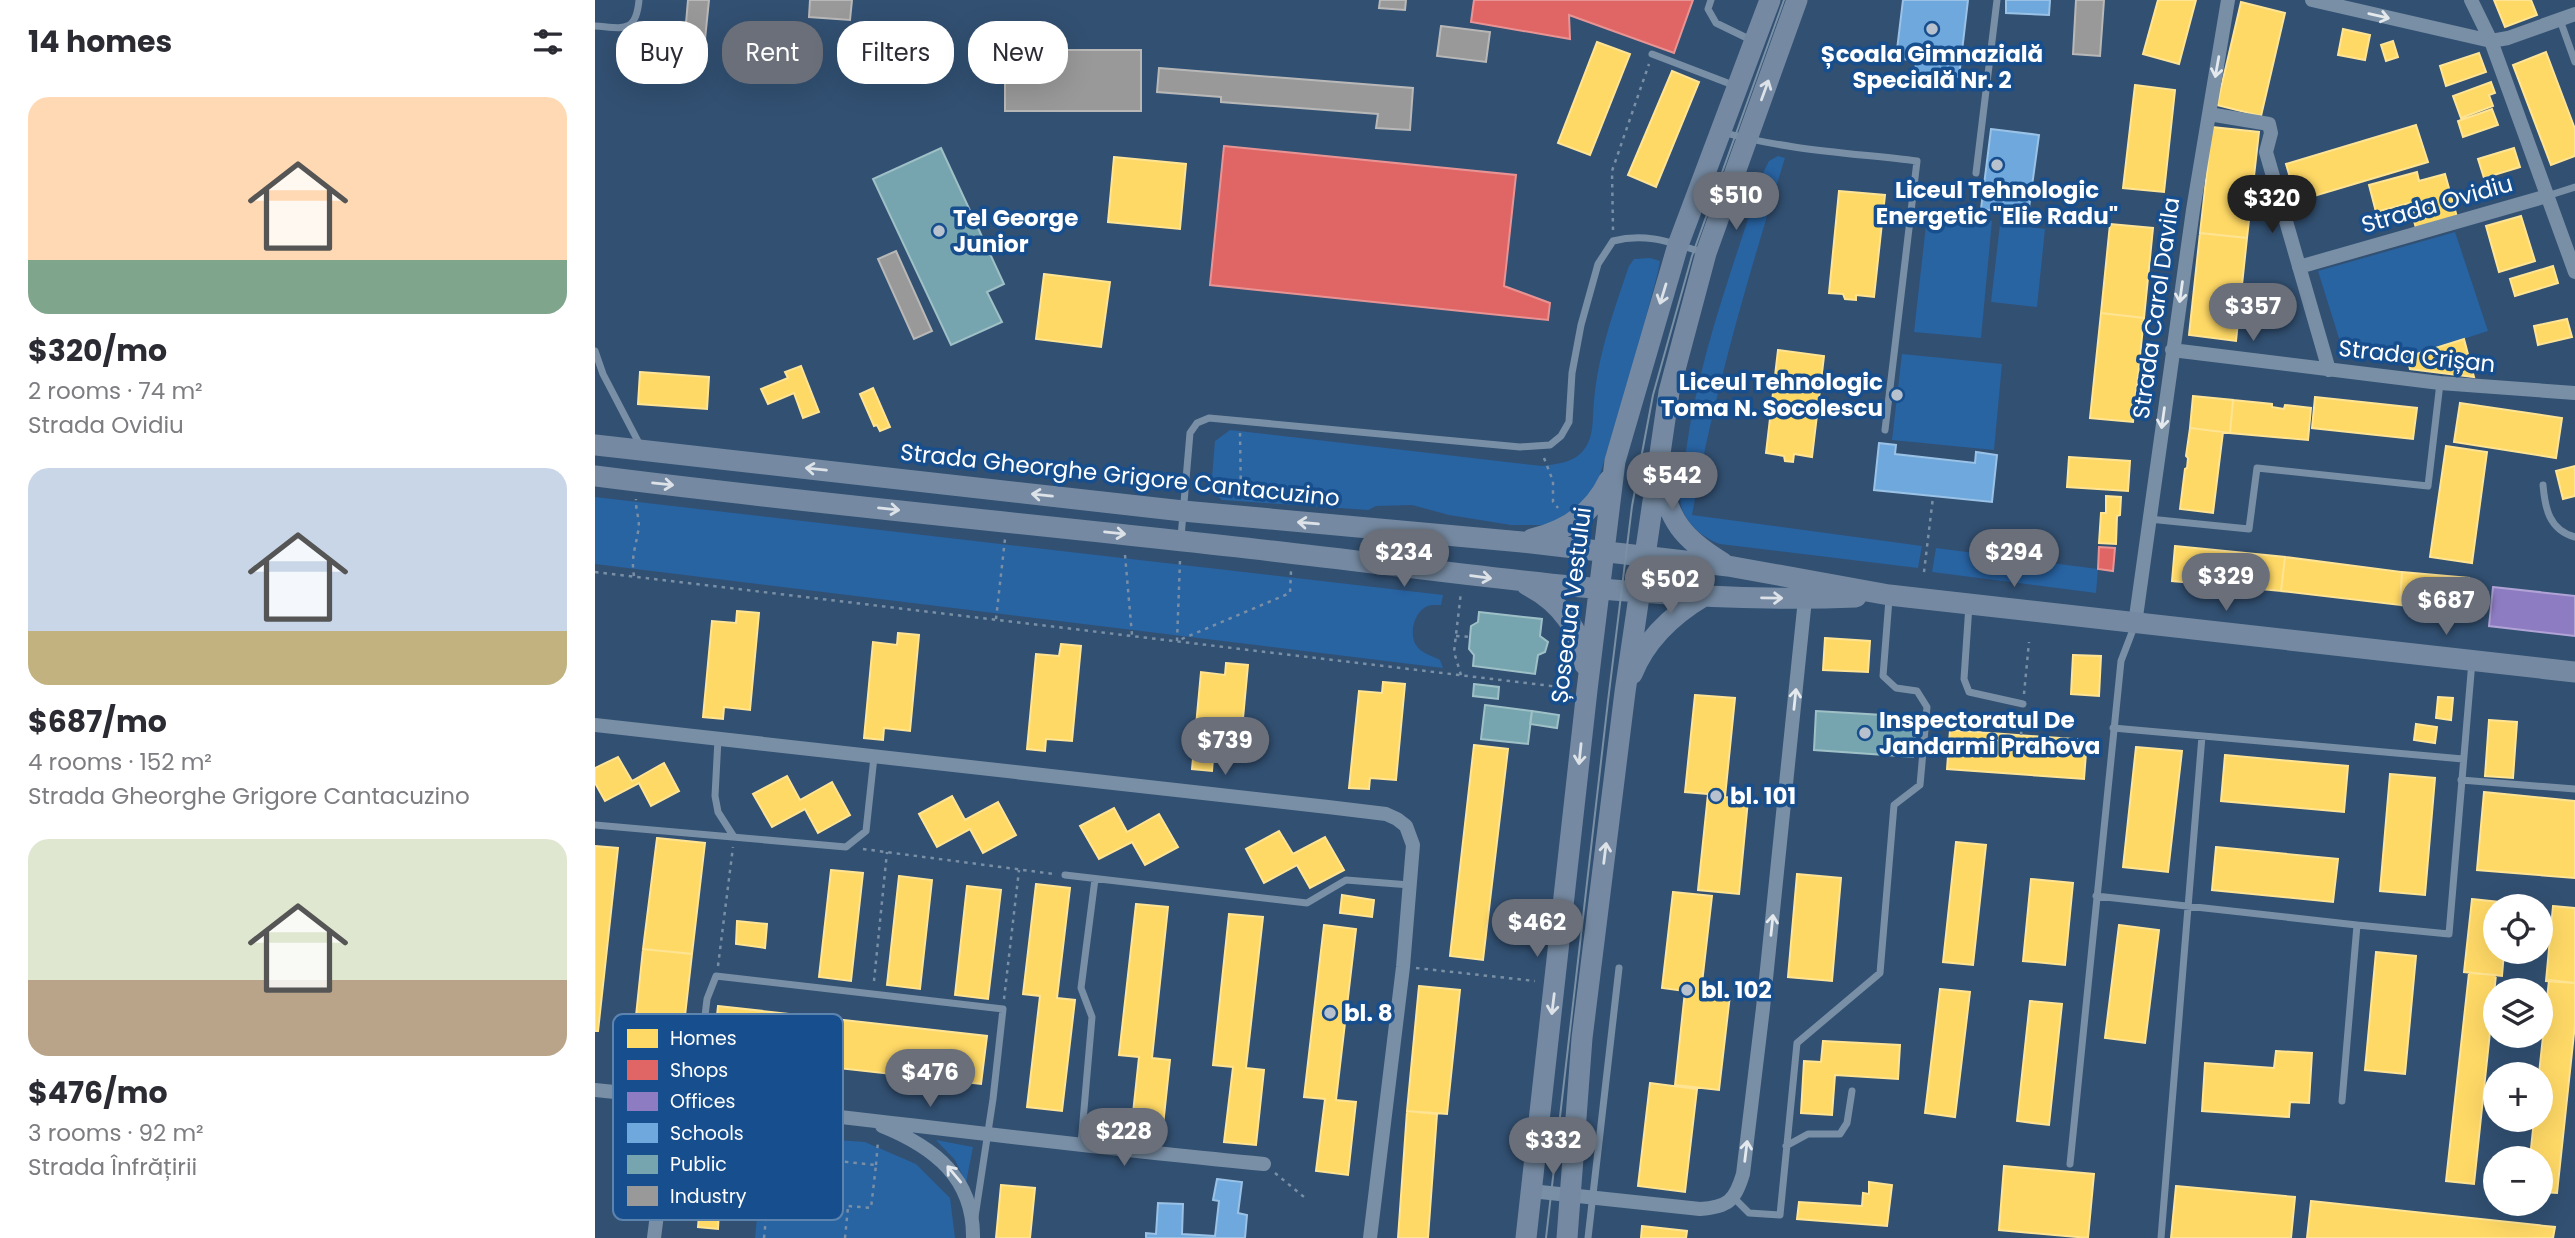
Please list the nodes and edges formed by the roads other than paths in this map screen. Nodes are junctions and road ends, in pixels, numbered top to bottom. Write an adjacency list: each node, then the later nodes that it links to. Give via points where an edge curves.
1 (639, 0): 11 (lane, via 638,16 630,26)
2 (1711, 0): 13 (lane, via 1708,9 1716,23)
3 (1770, 0): 13 (main road, Șoseaua Vestului)
4 (1797, 0): 19 (main road, one-way to 4)
5 (1997, 0): 20 (lane)
6 (2228, 0): 17 (street, Strada Carol Davila, one-way to 17)
7 (2312, 0): 12 (street, one-way to 12)
8 (2471, 0): 12 (street)
9 (2575, 14): 10 (street)
10 (2560, 20): 12 (street); 15 (lane)
11 (595, 26)
12 (2491, 41): 22 (street)
13 (1755, 42): 16 (main road, Șoseaua Vestului)
14 (1652, 54): 16 (lane)
15 (2575, 62)
16 (1738, 87): 18 (main road, Șoseaua Vestului)
17 (2209, 114): 25 (street, via 2269,124 2266,152); 27 (street, Strada Carol Davila, one-way to 27)
18 (1722, 132): 19 (lane); 23 (main road, Șoseaua Vestului)
19 (1747, 140): 24 (main road); 32 (lane, via 1917,161)
20 (1976, 173)
21 (2575, 187): 22 (lane)
22 (2547, 196): 25 (street, Strada Ovidiu); 26 (street)
23 (1678, 245): 24 (lane); 35 (main road, Șoseaua Vestului, one-way to 35); 39 (lane, via 1632,236 1613,241 1598,264 1572,373 1569,422 1550,445 1495,445 1209,418 1196,423 1190,433)
24 (1706, 253): 36 (main road, via 1672,380)
25 (2299, 267): 29 (street)
26 (2575, 272)
27 (2172, 350): 29 (street, Strada Crișan); 40 (street, Strada Carol Davila, one-way to 40)
28 (595, 351): 34 (lane)
29 (2329, 370): 30 (street, Strada Crișan)
30 (2440, 383): 31 (street, Strada Crișan); 40 (lane, via 2428,486 2257,468 2249,529)
31 (2575, 393)
32 (1885, 430)
33 (595, 445): 34 (main road, Strada Gheorghe Grigore Cantacuzino)
34 (643, 450): 39 (main road, Strada Gheorghe Grigore Cantacuzino, one-way to 34)
35 (1615, 461): 43 (main road, via 1595,503 1578,520 1552,535); 44 (main road, Șoseaua Vestului)
36 (1657, 461): 45 (main road); 46 (main road, via 1663,492 1684,535)
37 (595, 476): 42 (main road, Strada Gheorghe Grigore Cantacuzino, one-way to 42)
38 (2543, 485): 41 (lane, via 2550,520)
39 (1183, 510): 42 (lane); 43 (main road, Strada Gheorghe Grigore Cantacuzino, one-way to 39)
40 (2148, 519): 54 (street, Strada Carol Davila)
41 (2575, 537)
42 (1180, 540): 47 (main road, Strada Gheorghe Grigore Cantacuzino, one-way to 47)
43 (1522, 542): 44 (main road, Strada Gheorghe Grigore Cantacuzino)
44 (1604, 551): 45 (main road, Strada Gheorghe Grigore Cantacuzino); 48 (main road, Șoseaua Vestului)
45 (1644, 557): 46 (main road, Strada Gheorghe Grigore Cantacuzino); 49 (main road)
46 (1727, 566): 50 (main road, Strada Gheorghe Grigore Cantacuzino)
47 (1522, 582): 48 (main road, Strada Gheorghe Grigore Cantacuzino); 57 (main road, via 1541,592 1571,622 1583,652)
48 (1599, 590): 49 (main road, Strada Gheorghe Grigore Cantacuzino); 57 (main road, Șoseaua Vestului)
49 (1639, 594): 51 (main road, Strada Gheorghe Grigore Cantacuzino); 58 (main road)
50 (1889, 595): 52 (main road, Strada Gheorghe Grigore Cantacuzino); 53 (main road, Strada Gheorghe Grigore Cantacuzino); 86 (lane, via 1882,676 1896,688 1917,691 1927,707 1920,785 1894,805 1880,972 1797,1043)
51 (1704, 596): 52 (main road, Strada Gheorghe Grigore Cantacuzino, one-way to 52); 58 (main road, via 1657,633 1637,661)
52 (1805, 599): 91 (street, one-way to 52, via 1744,1174)
53 (1969, 604): 54 (main road, Strada Gheorghe Grigore Cantacuzino); 59 (lane, via 1964,679 1969,692)
54 (2135, 624): 55 (main road, Strada Gheorghe Grigore Cantacuzino); 61 (lane, via 2121,661)
55 (2472, 661): 56 (main road, Strada Gheorghe Grigore Cantacuzino); 65 (lane)
56 (2575, 672)
57 (1587, 688): 89 (main road, Șoseaua Vestului, one-way to 89)
58 (1625, 692): 90 (main road, one-way to 58, via 1583,1038)
59 (2023, 704)
60 (595, 726): 63 (street)
61 (2113, 728): 62 (lane); 73 (lane)
62 (2203, 736): 65 (lane); 74 (lane)
63 (718, 739): 64 (street); 69 (lane, via 715,796 718,811)
64 (874, 757): 69 (lane, via 866,831 845,847); 72 (street, via 1386,814 1406,825 1411,834)
65 (2463, 759): 66 (lane)
66 (2461, 780): 67 (lane); 75 (lane, via 2449,934)
67 (2575, 789)
68 (595, 825): 69 (lane)
69 (734, 837)
70 (1065, 876): 71 (lane)
71 (1095, 879): 72 (lane, via 1307,903 1346,880); 85 (lane, via 1081,988 1092,1017)
72 (1410, 885): 95 (street)
73 (2096, 896): 74 (lane); 88 (lane)
74 (2189, 907): 75 (lane); 99 (lane)
75 (2357, 925): 81 (lane)
76 (1619, 968): 90 (lane)
77 (705, 1014): 84 (lane, via 716,976 1003,1009)
78 (595, 1090): 80 (street)
79 (1852, 1091): 86 (lane, via 1847,1123 1840,1134 1808,1134)
80 (613, 1092)
81 (2342, 1101)
82 (843, 1116): 83 (street)
83 (874, 1121): 84 (street); 93 (street, one-way to 83, via 962,1184 950,1169 913,1140)
84 (988, 1134): 85 (street); 93 (lane)
85 (1081, 1146): 87 (street)
86 (1786, 1146): 91 (lane, via 1780,1215 1749,1213)
87 (1264, 1164)
88 (2070, 1164)
89 (1531, 1191): 90 (street); 96 (main road, Șoseaua Vestului)
90 (1583, 1195): 91 (street, via 1700,1209 1717,1208); 97 (main road); 98 (lane)
91 (1734, 1198)
92 (656, 1220): 94 (street)
93 (973, 1231)
94 (654, 1238)
95 (1370, 1238)
96 (1526, 1238)
97 (1567, 1238)
98 (1588, 1238)
99 (2161, 1238)

